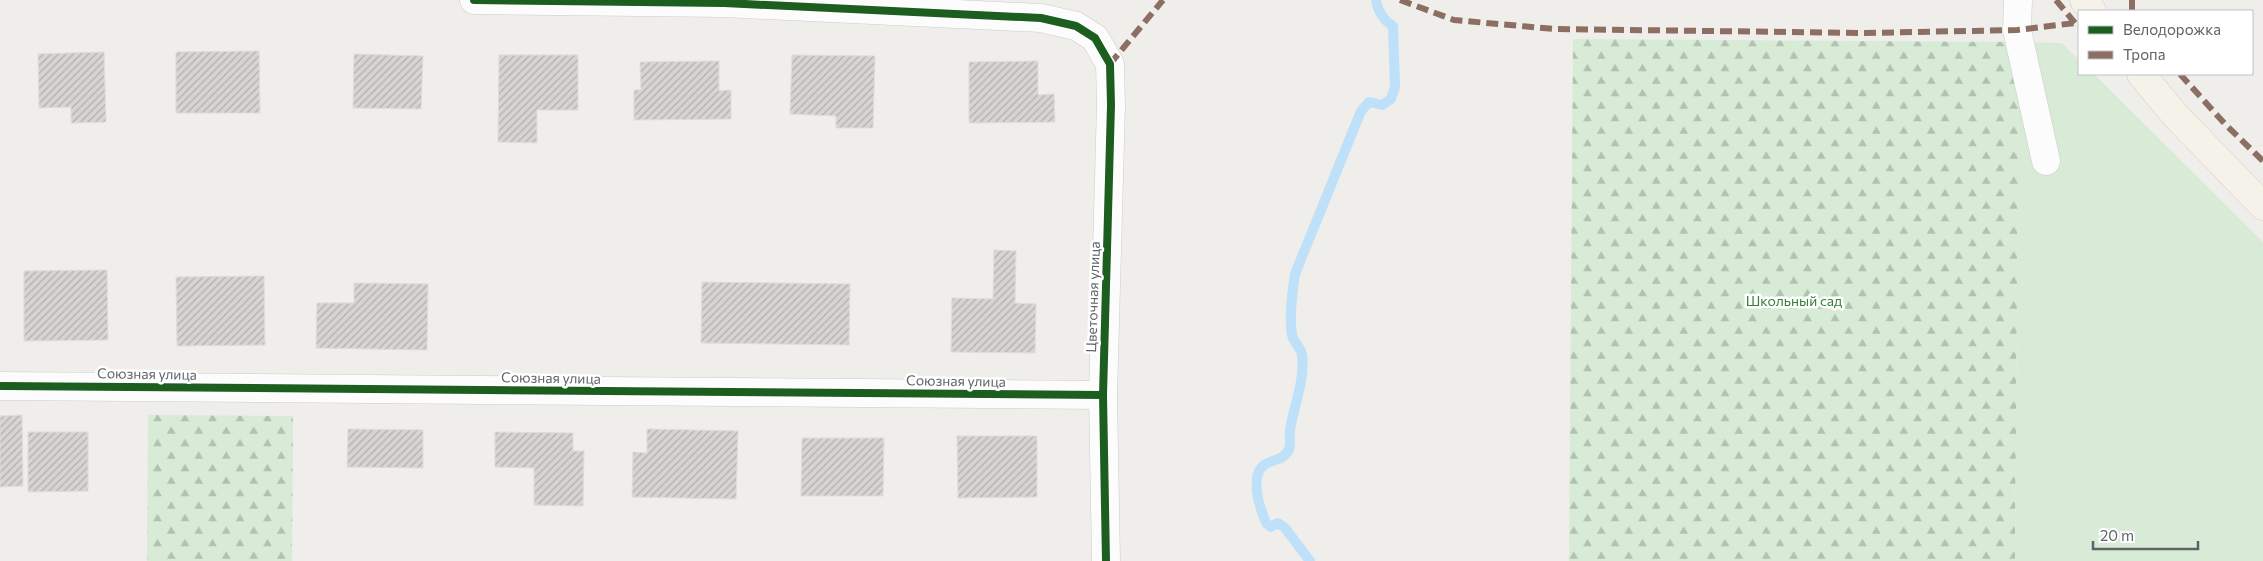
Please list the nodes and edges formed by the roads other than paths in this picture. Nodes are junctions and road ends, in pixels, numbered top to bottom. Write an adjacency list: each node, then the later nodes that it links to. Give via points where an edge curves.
1 (474, 0): 3 (street)
2 (2018, 0): 5 (street, via 2017,30)
3 (724, 2): 8 (street, Цветочная улица, via 1040,18 1076,26 1095,38 1110,64 1111,97)
4 (2141, 75): 6 (main road)
5 (2046, 161)
6 (2263, 206)
7 (0, 386): 8 (street, Союзная улица)
8 (1103, 395): 9 (street, Цветочная улица)
9 (1106, 561)

